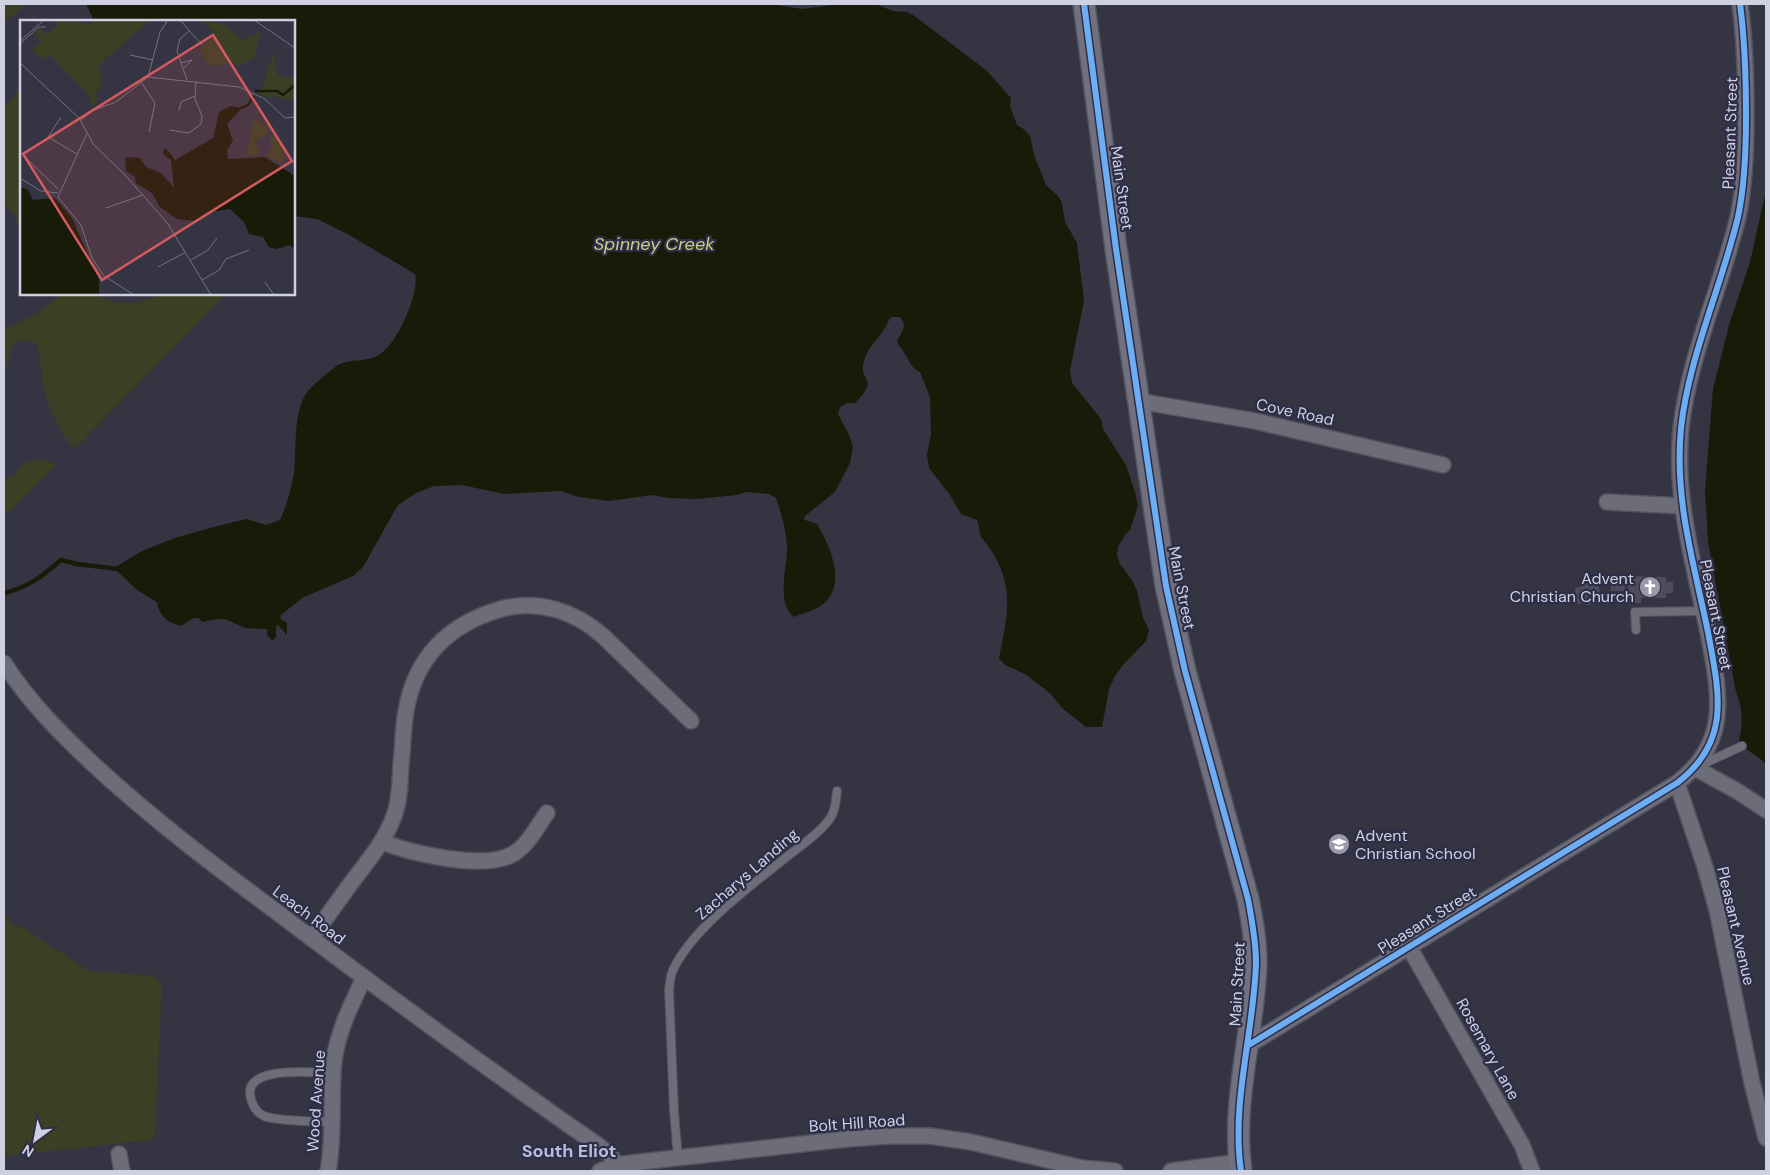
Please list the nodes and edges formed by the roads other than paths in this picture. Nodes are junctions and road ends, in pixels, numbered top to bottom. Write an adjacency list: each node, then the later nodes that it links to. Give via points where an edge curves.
1 (1084, 4): 3 (main road, Main Street)
2 (1740, 4): 6 (street, Pleasant Street, via 1746,99 1743,189 1733,236 1686,396 1680,455)
3 (1138, 401): 4 (street, Cove Road, via 1255,421); 21 (main road, Main Street, via 1174,624 1248,899 1254,934 1255,979)
4 (1443, 465)
5 (1607, 502): 6 (street)
6 (1682, 506): 7 (street, Pleasant Street, via 1692,566)
7 (1704, 611): 8 (lane, via 1635,612); 12 (street, Pleasant Street, via 1715,679 1717,720 1711,742)
8 (1636, 630)
9 (4, 664): 18 (street, Leach Road, via 47,719 107,777 187,845)
10 (691, 721): 17 (street, via 594,628 571,615 529,605 482,616 445,637 423,662 414,680 406,712 398,803)
11 (1742, 746): 12 (lane)
12 (1695, 768): 13 (street, Pleasant Street); 15 (street)
13 (1676, 783): 19 (street, Pleasant Street); 24 (street, Pleasant Avenue, via 1706,867 1717,910)
14 (837, 791): 26 (lane, Zacharys Landing, via 835,808 826,823 704,927 670,976)
15 (1766, 810)
16 (547, 813): 17 (street, via 524,846 498,860 420,854)
17 (382, 842): 18 (street)
18 (311, 938): 20 (street, Leach Road)
19 (1409, 947): 21 (street, Pleasant Street); 34 (street, Rosemary Lane, via 1522,1145)
20 (364, 978): 22 (street, Wood Avenue, via 340,1035); 27 (street, Leach Road, via 599,1146)
21 (1247, 1046): 28 (main road, Main Street, via 1239,1120)
22 (333, 1073): 23 (street, Wood Avenue); 23 (lane, via 282,1072 268,1075 252,1084 249,1092 255,1109 265,1116)
23 (333, 1122): 30 (street, Wood Avenue)
24 (1766, 1138)
25 (119, 1154): 29 (street)
26 (678, 1158): 27 (street, Bolt Hill Road); 32 (street, Bolt Hill Road, via 847,1139 930,1136 971,1142 1082,1168)
27 (617, 1165): 31 (street, Bolt Hill Road)
28 (1241, 1166): 33 (street)
29 (122, 1171)
30 (328, 1171)
31 (600, 1171)
32 (1115, 1171)
33 (1170, 1171)
34 (1532, 1171)

